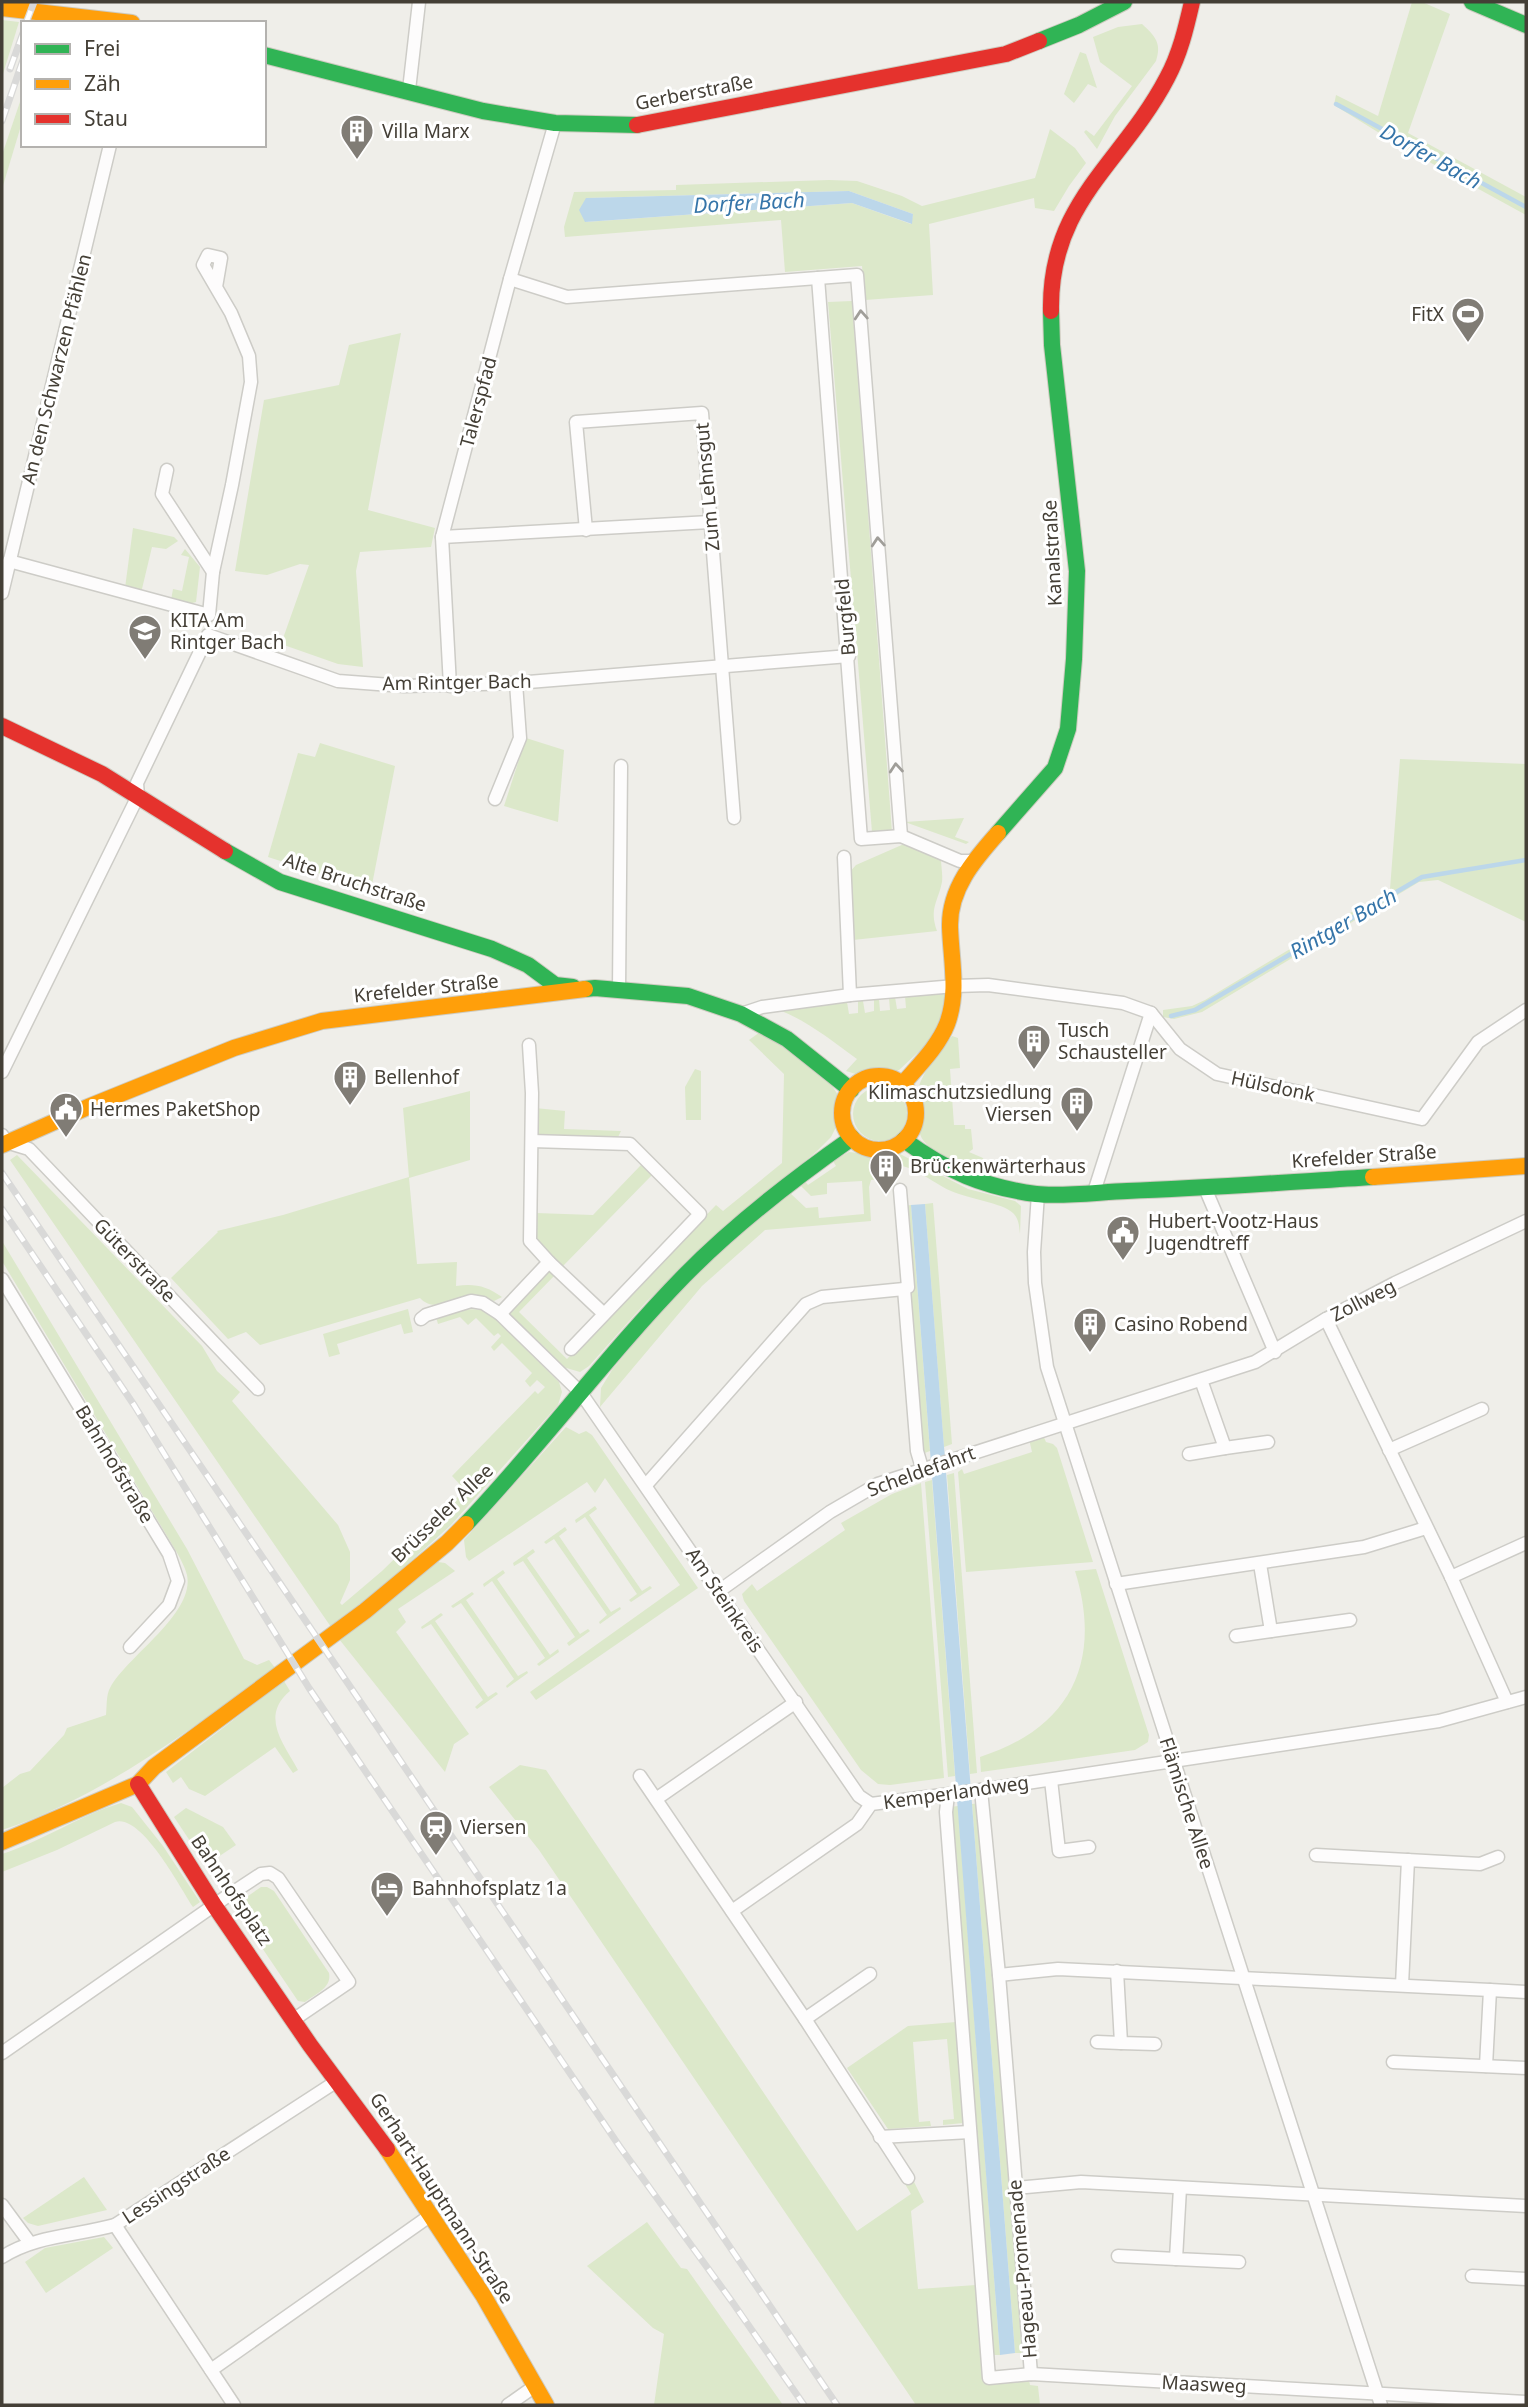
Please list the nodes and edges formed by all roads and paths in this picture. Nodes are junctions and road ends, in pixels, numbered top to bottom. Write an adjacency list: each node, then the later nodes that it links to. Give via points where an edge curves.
1 (419, 2): 9 (street)
2 (1124, 2): 10 (main road, Gerberstraße, via 1006,54 651,123)
3 (1192, 2): 33 (main road, Kanalstraße, via 1167,78 1082,197 1059,247 1051,293 1052,345 1076,571 1068,729 1055,768)
4 (1472, 2): 6 (main road)
5 (5, 6): 7 (main road)
6 (1524, 19)
7 (117, 21)
8 (266, 55): 9 (main road, Gerberstraße)
9 (410, 90): 10 (main road, Gerberstraße, via 477,109)
10 (555, 123): 13 (street, Talerspfad)
11 (110, 147): 19 (street, An den Schwarzen Pfählen)
12 (818, 278): 13 (street, via 567,297); 22 (street, Burgfeld); 31 (street, one-way to 12, via 858,275)
13 (510, 279): 18 (street, Talerspfad)
14 (216, 287): 20 (street, via 249,356 251,382)
15 (167, 470): 20 (street, via 162,494)
16 (710, 522): 17 (street); 17 (street, Zum Lehnsgut, via 702,414 646,417 576,422); 23 (street, Zum Lehnsgut)
17 (586, 530): 18 (street)
18 (442, 537): 25 (street, Talerspfad)
19 (9, 561): 20 (street, via 209,615); 21 (street, An den Schwarzen Pfählen)
20 (213, 572)
21 (2, 593)
22 (849, 656): 23 (street, Am Rintger Bach); 31 (street, Burgfeld, via 861,839)
23 (722, 667): 24 (street, Am Rintger Bach); 30 (street, Zum Lehnsgut)
24 (516, 683): 25 (street, Am Rintger Bach); 29 (street, via 520,738)
25 (450, 686): 28 (street, Am Rintger Bach, via 338,681 208,635 137,783)
26 (2, 726): 28 (main road, Alte Bruchstraße)
27 (621, 766): 36 (street)
28 (138, 796): 35 (main road, Alte Bruchstraße, via 280,882 492,949 528,965 555,985); 42 (street)
29 (495, 799)
30 (734, 818)
31 (901, 836): 33 (street, Burgfeld, via 960,861)
32 (844, 857): 37 (street)
33 (973, 861): 34 (main road, Kanalstraße, via 958,886 950,924)
34 (955, 986): 37 (street); 39 (street, via 988,985 1123,1003); 43 (main road, Kanalstraße, via 940,1039)
35 (595, 988): 36 (main road, Krefelder Straße); 47 (main road, Krefelder Straße, via 322,1021 234,1048)
36 (619, 990): 40 (main road, Krefelder Straße, via 688,996)
37 (850, 995): 40 (street)
38 (1526, 1010): 39 (street, Hülsdonk, via 1478,1042 1422,1119 1217,1074 1180,1049)
39 (1151, 1013): 52 (street)
40 (741, 1014): 44 (main road, Krefelder Straße, via 787,1039)
41 (529, 1045): 48 (street)
42 (2, 1072)
43 (902, 1085): 44 (main road, via 879,1077); 46 (main road, via 916,1109 913,1129)
44 (851, 1090): 45 (main road, via 843,1114)
45 (852, 1138): 46 (main road, via 880,1150); 66 (main road, Brüsseler Allee, via 788,1183 728,1234 683,1277)
46 (904, 1140): 53 (main road, Krefelder Straße, via 954,1172)
47 (3, 1141): 65 (street, Güterstraße, via 29,1149)
48 (532, 1141): 55 (street, via 530,1241); 58 (street, via 630,1144 700,1214)
49 (1526, 1166): 50 (main road, Krefelder Straße)
50 (1205, 1188): 52 (main road, Krefelder Straße); 63 (street)
51 (900, 1190): 57 (street, via 908,1287)
52 (1094, 1192): 53 (main road, Krefelder Straße)
53 (1038, 1194): 68 (street, Flämische Allee, via 1034,1252 1038,1317 1047,1367)
54 (1526, 1221): 61 (street, Zollweg)
55 (549, 1262): 58 (street); 59 (street)
56 (2, 1279): 84 (street, Bahnhofstraße, via 169,1554 178,1581 169,1605)
57 (904, 1290): 73 (street, via 917,1451); 74 (street, via 822,1297 806,1304)
58 (603, 1313): 62 (street)
59 (500, 1314): 60 (street, via 471,1301); 66 (street, Am Steinkreis)
60 (421, 1319)
61 (1326, 1319): 63 (street, Zollweg); 71 (street)
62 (571, 1349)
63 (1275, 1352): 64 (street, Zollweg)
64 (1201, 1380): 68 (street, Zollweg); 70 (street)
65 (258, 1389)
66 (581, 1393): 74 (street, Am Steinkreis); 91 (main road, Brüsseler Allee, via 447,1543 365,1611 154,1767)
67 (1482, 1409): 71 (street)
68 (1065, 1423): 73 (street, Scheldefahrt); 79 (street, Flämische Allee)
69 (1268, 1442): 70 (street)
70 (1225, 1448): 72 (street)
71 (1389, 1450): 75 (street)
72 (1189, 1454)
73 (926, 1467): 80 (street, Scheldefahrt, via 862,1492)
74 (646, 1485): 80 (street, Am Steinkreis)
75 (1426, 1528): 77 (street, via 1364,1547); 78 (street)
76 (1526, 1543): 78 (street)
77 (1260, 1564): 79 (street); 82 (street)
78 (1451, 1577): 87 (street)
79 (1116, 1584): 88 (street, Flämische Allee)
80 (719, 1591): 86 (street, Am Steinkreis)
81 (1350, 1620): 82 (street)
82 (1271, 1631): 83 (street)
83 (1236, 1636)
84 (130, 1647)
85 (1526, 1697): 87 (street, Kemperlandweg)
86 (796, 1702): 94 (street); 95 (street, Am Steinkreis, via 859,1796)
87 (1507, 1702): 88 (street, Kemperlandweg, via 1439,1721)
88 (1173, 1762): 90 (street, Kemperlandweg); 106 (street, Flämische Allee)
89 (640, 1776): 94 (street)
90 (1051, 1780): 92 (street, Kemperlandweg); 97 (street, Kemperlandweg, via 1059,1851)
91 (138, 1784): 96 (main road, Brüsseler Allee); 101 (main road, Bahnhofsplatz)
92 (978, 1791): 93 (street, Kemperlandweg); 105 (street, Hageau-Promenade)
93 (950, 1794): 95 (street, Kemperlandweg); 120 (street, Hageau-Promenade, via 946,1812)
94 (656, 1799): 102 (street)
95 (871, 1804): 102 (street, Kemperlandweg, via 857,1824)
96 (2, 1842)
97 (1089, 1847)
98 (1316, 1855): 100 (street)
99 (1498, 1857): 100 (street, via 1480,1864)
100 (1408, 1860): 107 (street)
101 (214, 1905): 111 (main road, Bahnhofsplatz); 111 (street, via 261,1874 278,1878 349,1982); 115 (street)
102 (732, 1911): 110 (street)
103 (1117, 1971): 105 (street, via 1058,1969); 106 (street); 113 (street)
104 (870, 1974): 110 (street)
105 (999, 1975): 123 (street, Hageau-Promenade)
106 (1245, 1978): 107 (street); 125 (street, Flämische Allee)
107 (1402, 1985): 108 (street)
108 (1490, 1990): 109 (street); 117 (street)
109 (1526, 1992)
110 (805, 2019): 121 (street)
111 (293, 2020): 119 (main road, Gerhart-Hauptmann-Straße)
112 (1097, 2042): 113 (street)
113 (1121, 2043): 114 (street)
114 (1155, 2045)
115 (2, 2053)
116 (1393, 2062): 117 (street)
117 (1486, 2066): 118 (street)
118 (1526, 2068)
119 (337, 2081): 128 (main road, Gerhart-Hauptmann-Straße); 129 (street, Lessingstraße)
120 (970, 2132): 121 (street); 138 (street, Hageau-Promenade, via 989,2378)
121 (880, 2137): 122 (street)
122 (908, 2178)
123 (1016, 2188): 124 (street, via 1081,2182); 138 (street, Hageau-Promenade)
124 (1180, 2188): 125 (street); 133 (street)
125 (1313, 2194): 127 (street); 140 (street, Flämische Allee)
126 (2, 2205): 130 (street)
127 (1526, 2206)
128 (432, 2215): 137 (street); 139 (main road, Gerhart-Hauptmann-Straße)
129 (114, 2225): 130 (street, Lessingstraße); 137 (street)
130 (30, 2243): 132 (street, Lessingstraße)
131 (1118, 2256): 133 (street)
132 (2, 2257)
133 (1176, 2259): 134 (street)
134 (1239, 2262)
135 (1472, 2276): 136 (street)
136 (1526, 2278)
137 (211, 2371): 142 (street)
138 (1031, 2374): 140 (street, Maasweg)
139 (535, 2386): 143 (street); 144 (main road, Gerhart-Hauptmann-Straße)
140 (1379, 2399): 141 (street, Maasweg)
141 (1526, 2402)
142 (234, 2405)
143 (508, 2405)
144 (546, 2405)

